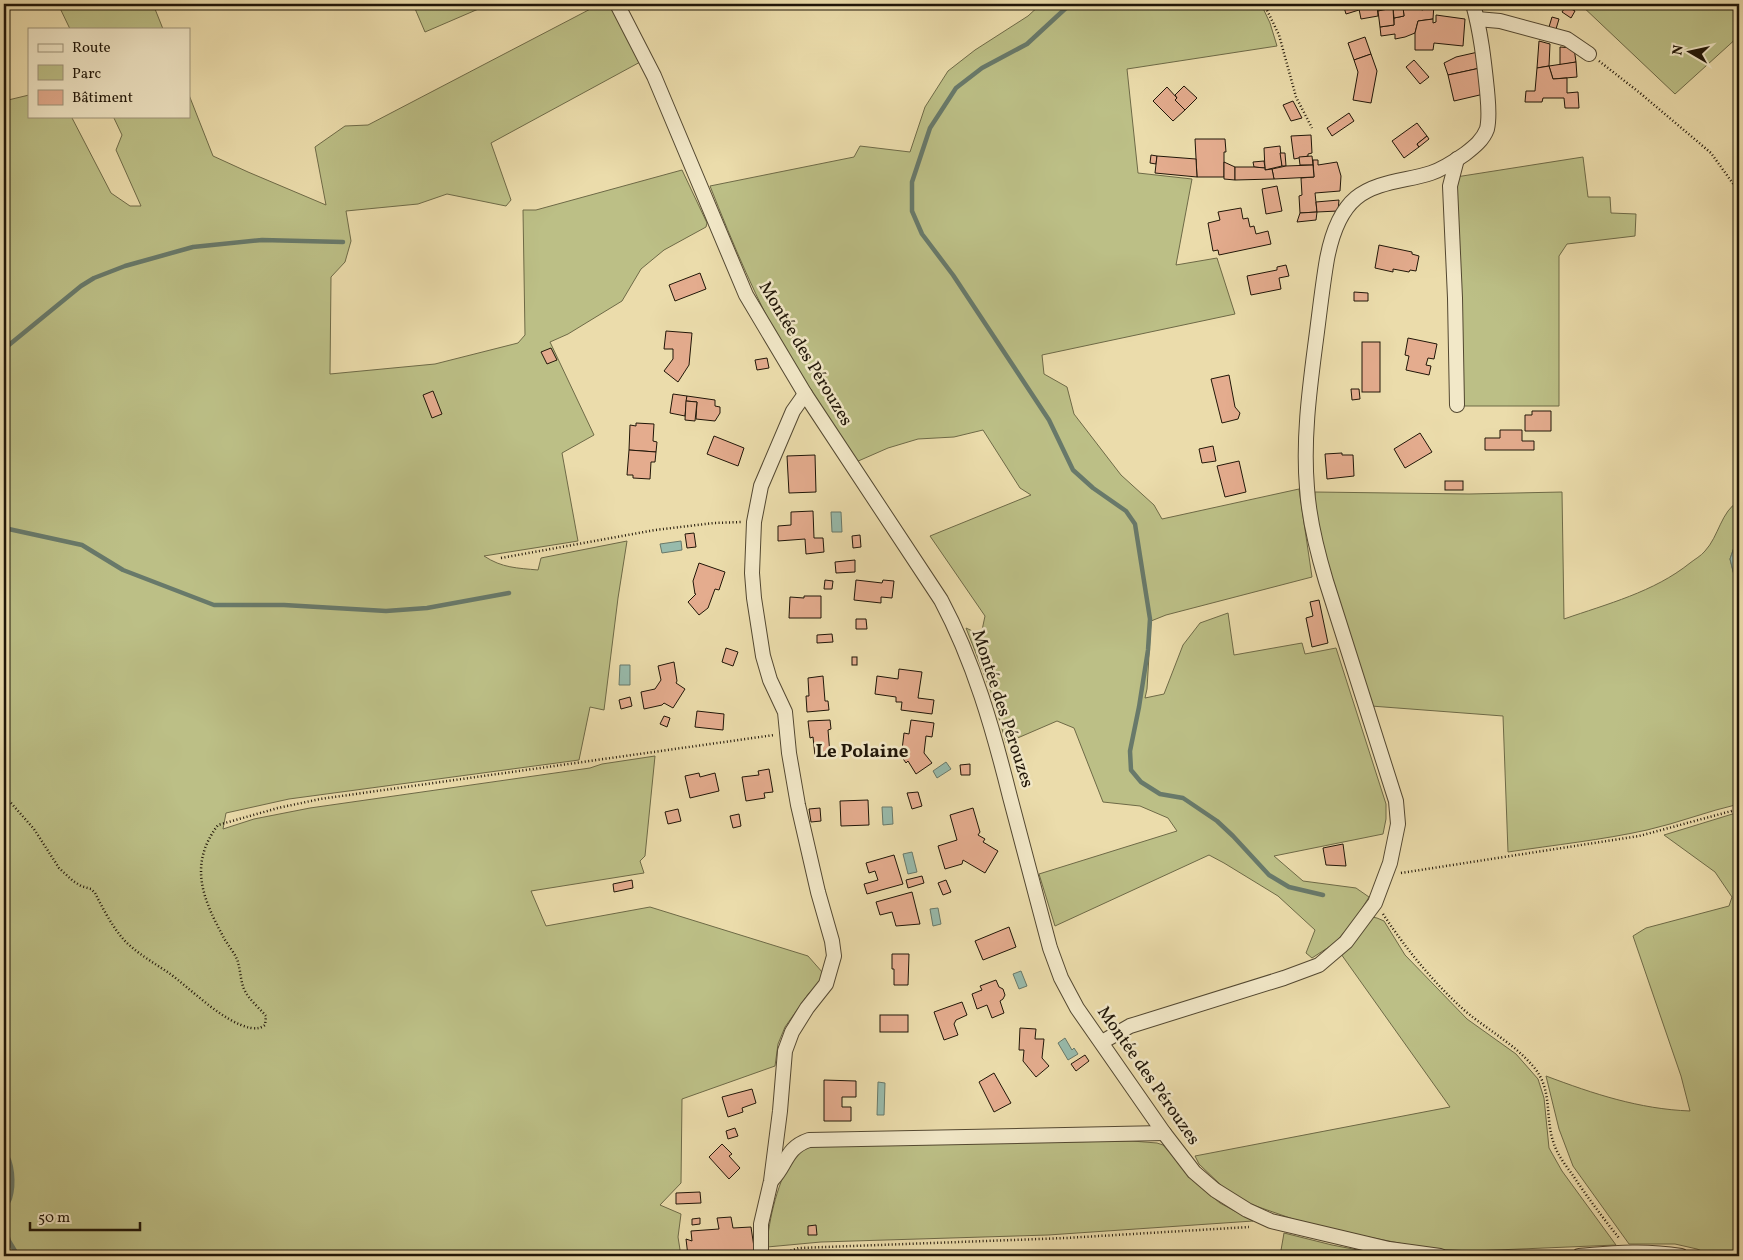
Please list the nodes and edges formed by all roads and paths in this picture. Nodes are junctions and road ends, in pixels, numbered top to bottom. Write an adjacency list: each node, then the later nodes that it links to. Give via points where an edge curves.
1 (617, 4): 11 (street, Montée des Pérouzes, via 654,76 746,295)
2 (1264, 4): 6 (path, via 1279,35 1296,97)
3 (1473, 4): 4 (street)
4 (1477, 19): 5 (street, via 1506,22 1567,39); 7 (street, via 1483,47 1488,120 1482,138)
5 (1589, 54): 10 (path, via 1711,153)
6 (1312, 128)
7 (1457, 159): 8 (street); 9 (street)
8 (1433, 172): 9 (street); 18 (street, via 1376,187 1356,198 1343,213 1330,242 1327,259 1306,430 1307,488 1317,551 1396,801 1398,824)
9 (1450, 186): 12 (street)
10 (1739, 192)
11 (805, 394): 13 (street, via 793,411 761,486); 20 (street, Montée des Pérouzes, via 941,600 957,630 996,740 1050,948 1077,1008)
12 (1457, 405)
13 (754, 522): 14 (path, via 663,529); 15 (street, via 752,573 757,624 770,680 784,712)
14 (501, 558)
15 (788, 733): 16 (path, via 320,800 278,808 218,826 204,851 202,888 208,908 237,960 246,992 266,1016 265,1025 261,1028 251,1028 226,1016 124,940 95,893 73,882 59,868 34,829); 22 (street, via 798,804 834,956 826,984 788,1040)
16 (4, 794)
17 (1739, 809): 18 (path, via 1640,836)
18 (1385, 876): 19 (street)
19 (1375, 903): 20 (street, via 1346,942 1319,965 1130,1026); 24 (path, via 1433,980 1533,1065 1544,1084 1549,1102 1554,1144 1594,1206)
20 (1102, 1042): 21 (street, Montée des Pérouzes)
21 (1164, 1133): 22 (street, via 809,1140 791,1150); 23 (street, Montée des Pérouzes, via 1194,1172 1215,1190)
22 (772, 1181): 25 (street, via 761,1224)
23 (1271, 1221): 26 (path, via 1262,1226 1066,1238 799,1248); 27 (street, Montée des Pérouzes, via 1389,1249)
24 (1629, 1252): 28 (street); 29 (street)
25 (761, 1256)
26 (774, 1256)
27 (1440, 1256)
28 (1579, 1256)
29 (1681, 1256)

